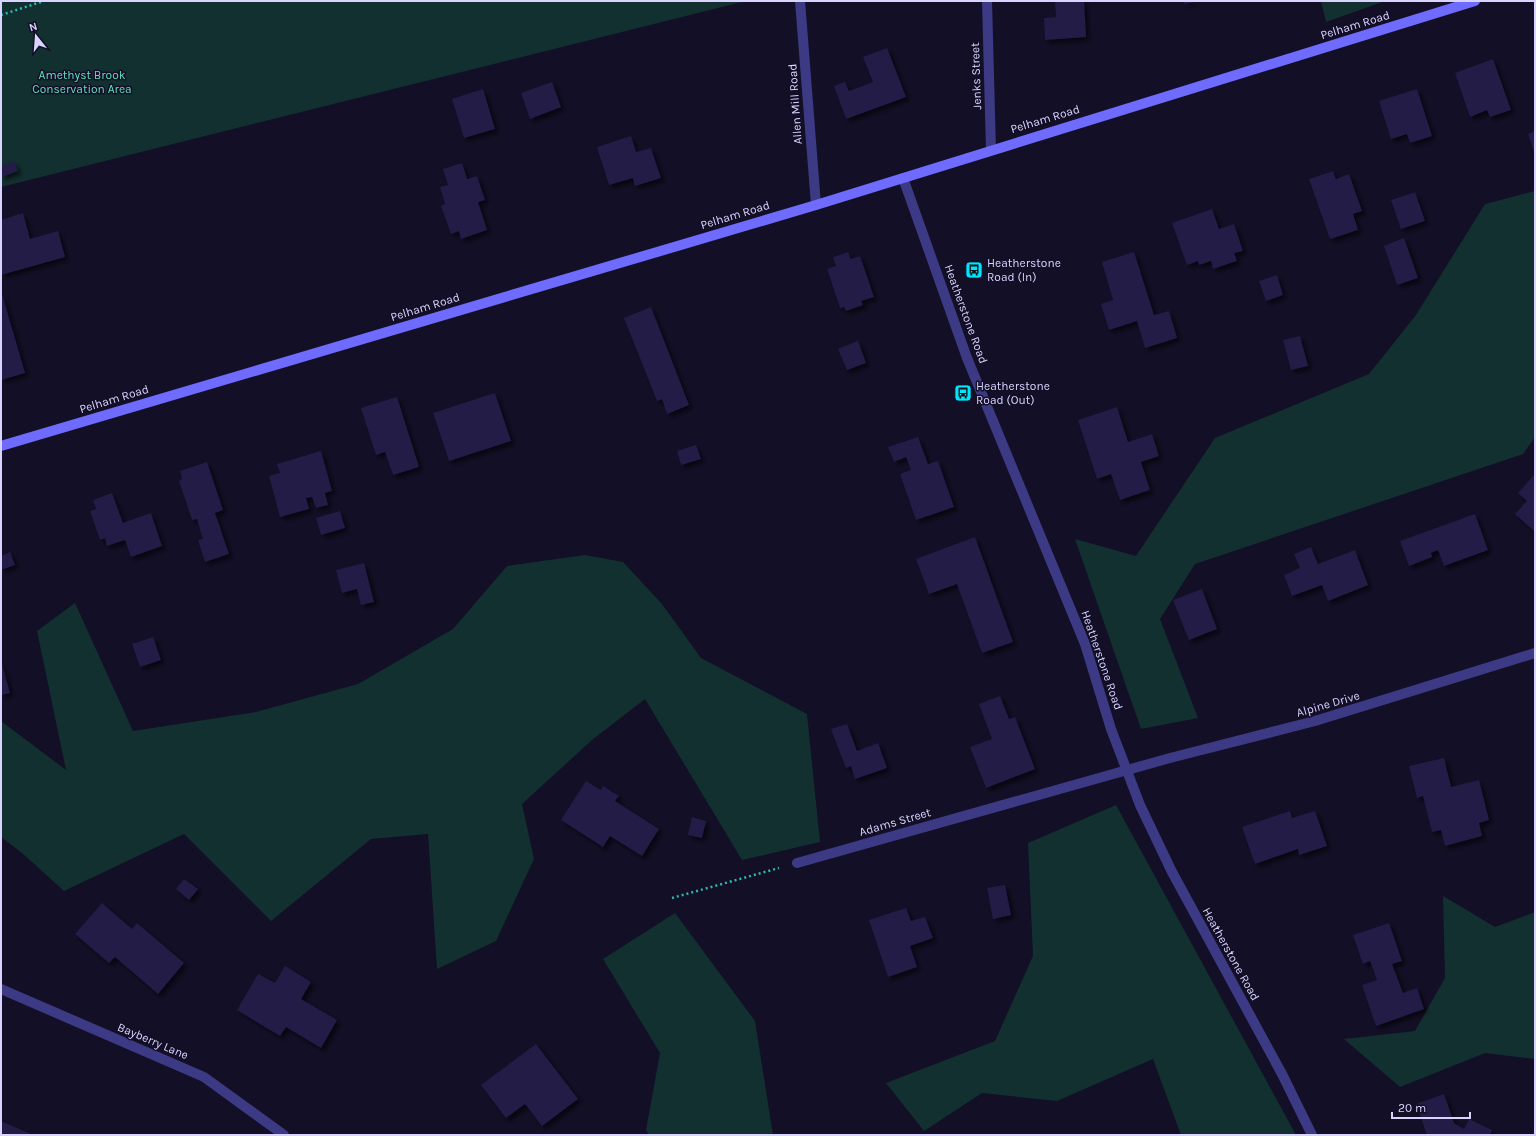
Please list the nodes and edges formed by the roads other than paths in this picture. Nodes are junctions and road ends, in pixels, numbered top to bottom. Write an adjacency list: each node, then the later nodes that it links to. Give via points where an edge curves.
1 (800, 1): 6 (street, Allen Mill Road)
2 (987, 1): 4 (street, Jenks Street)
3 (1475, 1): 4 (main road, Pelham Road)
4 (991, 150): 5 (main road, Pelham Road)
5 (903, 178): 6 (main road, Pelham Road); 9 (street, Heatherstone Road, via 972,370 1085,644)
6 (816, 205): 7 (main road, Pelham Road)
7 (1, 446)
8 (1535, 653): 9 (street, Alpine Drive, via 1315,721)
9 (1126, 771): 10 (street, Adams Street); 13 (street, Heatherstone Road, via 1172,872)
10 (798, 863)
11 (1, 989): 12 (street, Bayberry Lane, via 204,1077)
12 (284, 1135)
13 (1312, 1135)

